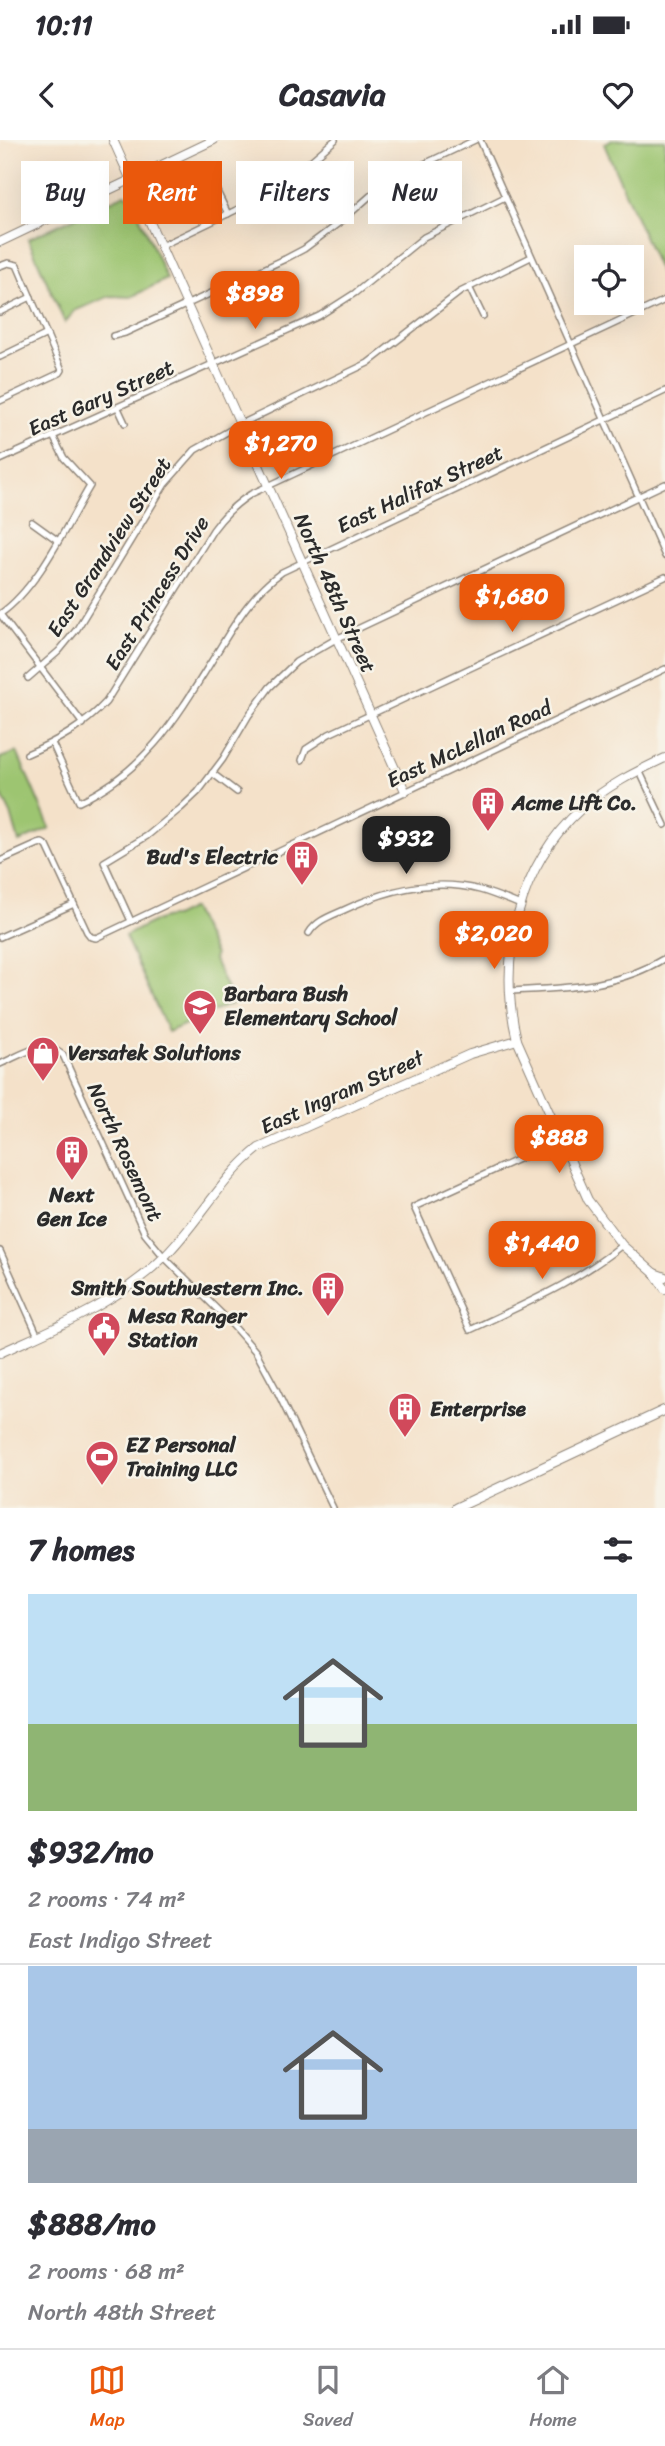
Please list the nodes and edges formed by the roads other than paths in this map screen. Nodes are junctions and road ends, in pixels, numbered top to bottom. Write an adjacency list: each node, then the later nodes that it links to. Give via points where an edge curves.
1 (113, 140): 5 (street, North 48th Street)
2 (214, 140): 6 (street)
3 (335, 140): 10 (street, via 285,183)
4 (477, 140): 8 (street); 19 (street, via 379,188 304,248)
5 (123, 161)
6 (170, 161)
7 (123, 183): 12 (street)
8 (505, 197): 14 (street); 26 (street, East Gary Street, via 424,237 355,293 318,316)
9 (222, 202): 10 (street)
10 (228, 215): 13 (street)
11 (151, 224): 13 (street, North 48th Street)
12 (0, 242)
13 (161, 246): 19 (street, North 48th Street)
14 (531, 257): 16 (street, East Grandview Street); 24 (street)
15 (0, 266): 17 (street, via 17,265)
16 (469, 287): 21 (street); 32 (street, East Grandview Street, via 368,363)
17 (31, 297): 20 (street); 22 (street)
18 (665, 300): 24 (street, East Princess Drive)
19 (187, 304): 23 (street); 26 (street, North 48th Street)
20 (0, 312)
21 (483, 316)
22 (47, 334): 25 (street); 28 (street, via 62,370)
23 (113, 336)
24 (570, 344): 30 (street); 36 (street, East Princess Drive)
25 (0, 357)
26 (214, 365): 29 (street, East Gary Street); 32 (street, North 48th Street)
27 (665, 391): 30 (street, East Halifax Street)
28 (0, 401)
29 (118, 408): 31 (street); 33 (street, East Gary Street)
30 (604, 419): 37 (street); 41 (street, East Halifax Street)
31 (125, 423)
32 (241, 424): 36 (street, North 48th Street); 45 (street, East Grandview Street, via 195,450 171,476 77,629)
33 (53, 436): 34 (street, East Gary Street); 39 (street, via 64,458 90,486)
34 (0, 460)
35 (665, 484): 37 (street)
36 (268, 486): 41 (street, North 48th Street); 49 (street, East Princess Drive, via 238,502 219,521 113,693)
37 (639, 496): 40 (street); 44 (street)
38 (32, 522): 39 (street)
39 (57, 540): 43 (street, via 28,588)
40 (665, 556)
41 (302, 563): 44 (street, North 48th Street); 50 (street, East Halifax Street, via 268,582 250,601 153,748 119,779 79,802)
42 (665, 577): 48 (street)
43 (0, 614): 45 (street)
44 (336, 639): 48 (street, North 48th Street); 55 (street, via 282,674)
45 (41, 667): 47 (street, East Grandview Street); 49 (street)
46 (665, 669): 57 (street, East McLellan Road)
47 (28, 677)
48 (370, 715): 53 (street, via 314,742); 57 (street, North 48th Street)
49 (83, 724): 50 (street, East Princess Drive)
50 (52, 743): 51 (street, East Princess Drive)
51 (27, 754)
52 (665, 758): 54 (street)
53 (302, 760)
54 (639, 770): 58 (street); 61 (street, via 612,785 571,819 532,875)
55 (212, 773): 56 (street); 62 (street, via 163,824 104,862)
56 (237, 792)
57 (405, 792): 62 (street, East McLellan Road)
58 (665, 825)
59 (0, 861): 60 (street, via 42,843)
60 (74, 904): 62 (street, East McLellan Road, via 91,937); 64 (street)
61 (521, 905): 63 (street, via 463,886 404,889 364,901 320,922); 66 (street, via 512,940)
62 (131, 921)
63 (309, 933)
64 (0, 937)
65 (665, 958): 66 (street, via 605,984)
66 (509, 990): 67 (street)
67 (517, 1040): 69 (street); 72 (street, East Ingram Street, via 470,1054 259,1148 232,1172)
68 (0, 1065): 72 (street, North Rosemont, via 38,1047 47,1046 63,1055 145,1234)
69 (560, 1140): 70 (street, via 588,1200); 70 (street, via 414,1207 470,1330 570,1282)
70 (622, 1245): 73 (street)
71 (0, 1251): 76 (street)
72 (164, 1257): 76 (street, East Ingram Street, via 107,1302); 79 (street, North Rosemont, via 256,1352)
73 (654, 1273): 74 (street); 75 (street)
74 (665, 1277)
75 (665, 1289)
76 (38, 1336): 77 (street, East Ingram Street)
77 (0, 1353)
78 (665, 1410): 80 (main road)
79 (332, 1508)
80 (456, 1508)

